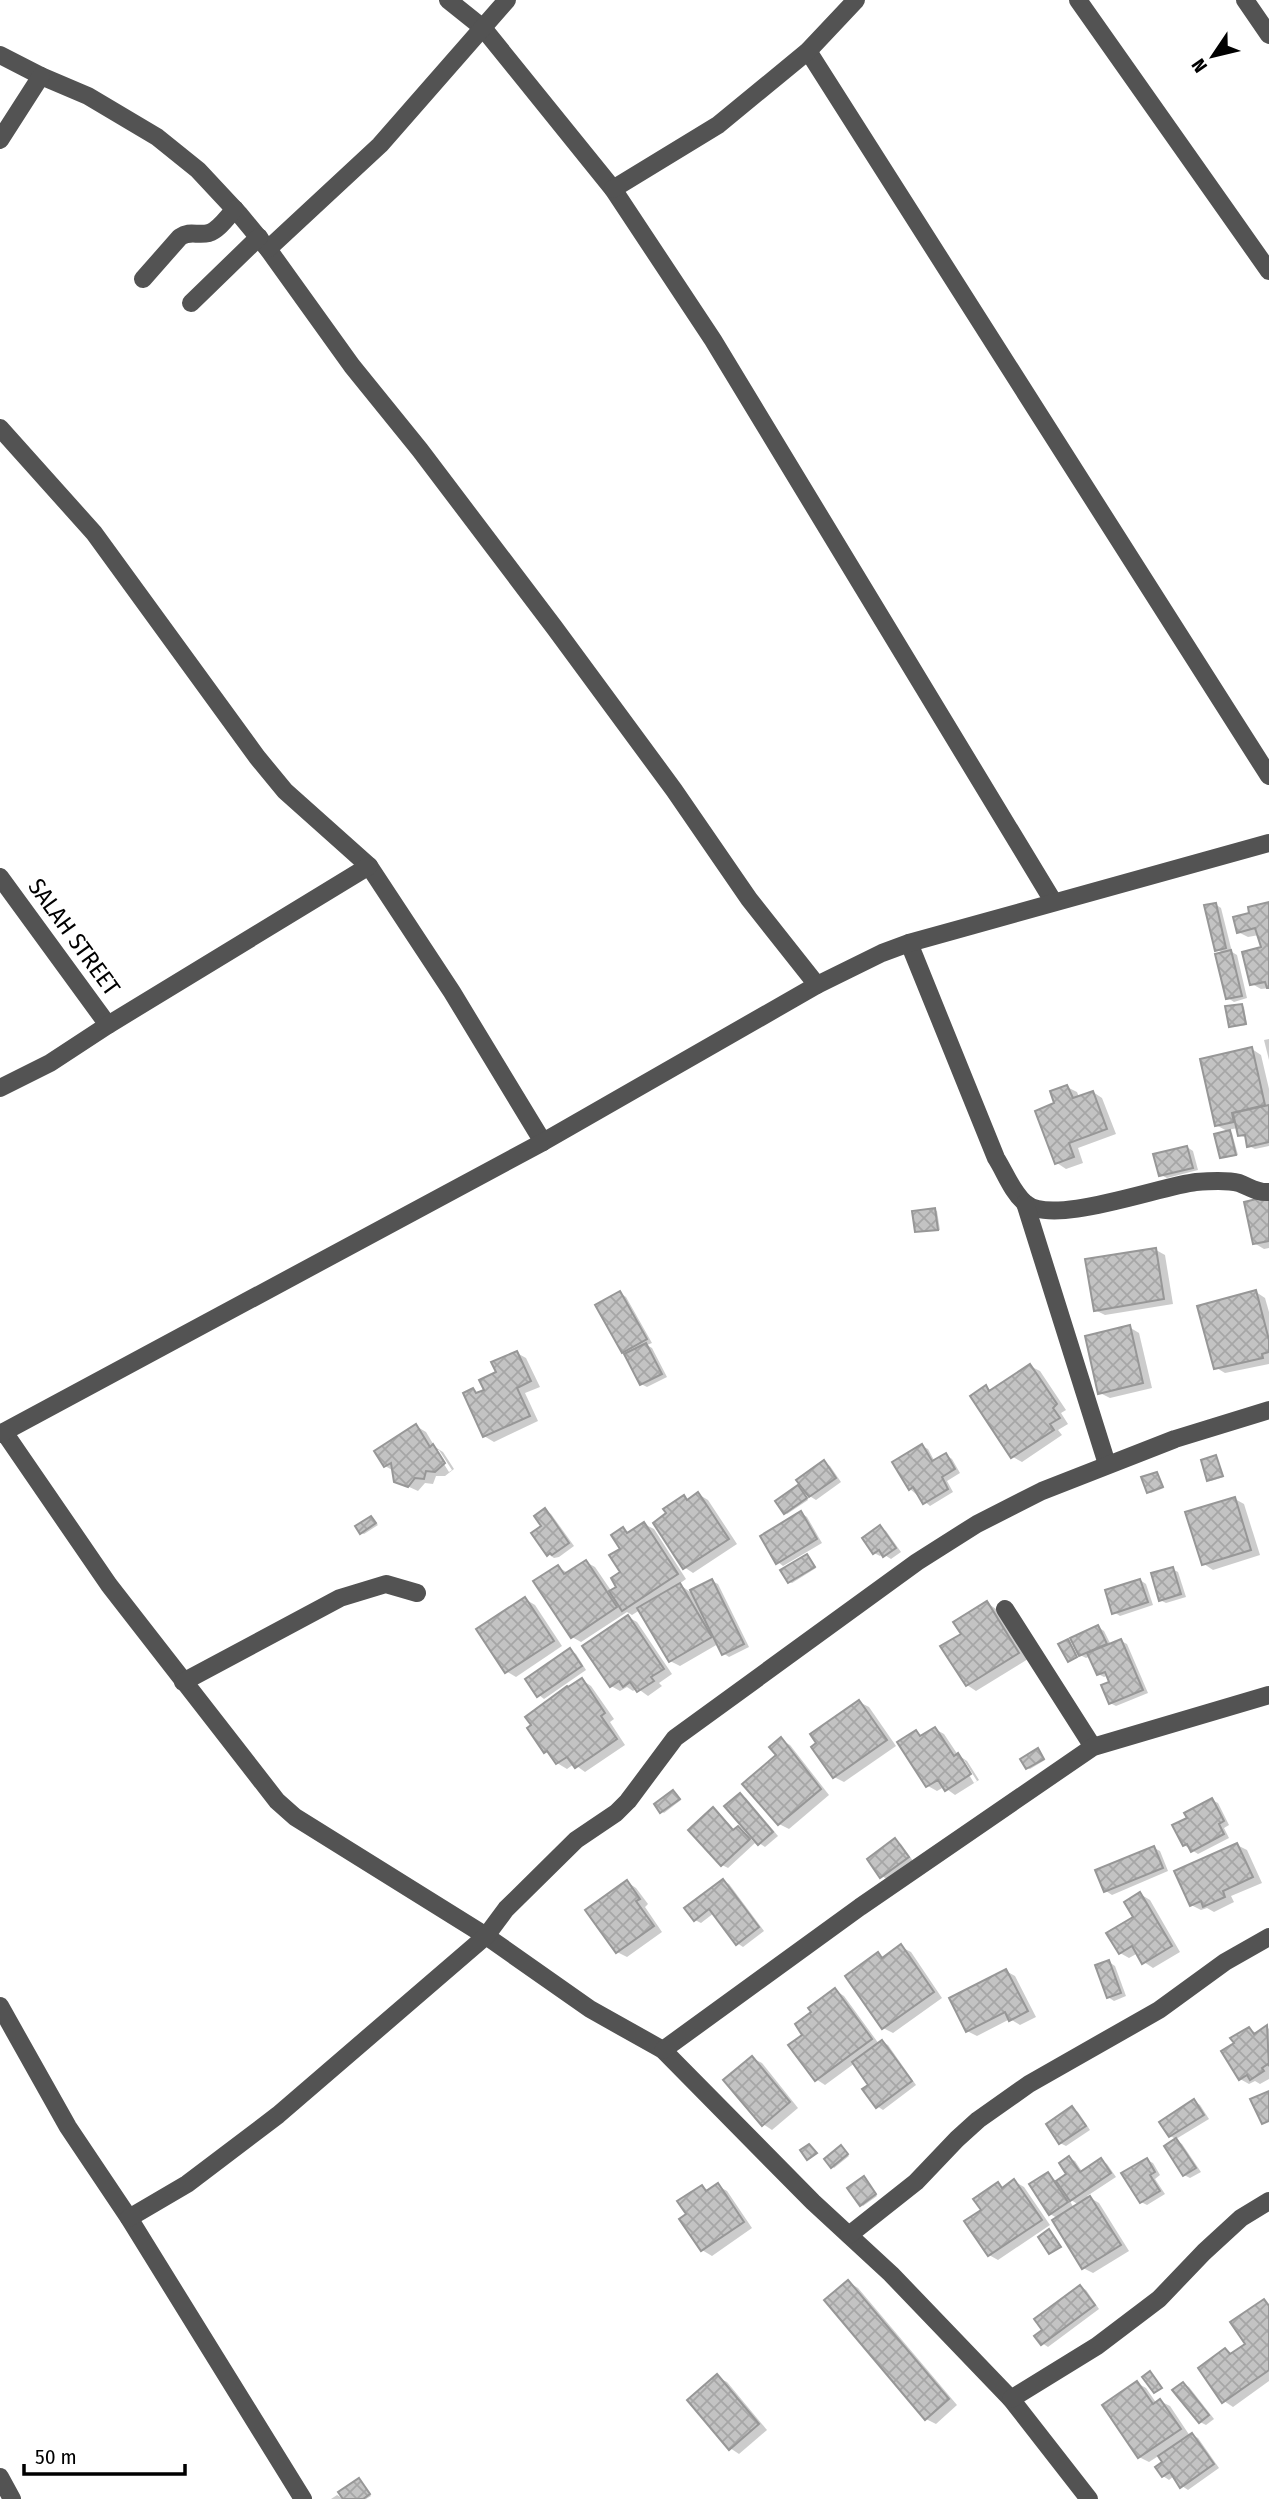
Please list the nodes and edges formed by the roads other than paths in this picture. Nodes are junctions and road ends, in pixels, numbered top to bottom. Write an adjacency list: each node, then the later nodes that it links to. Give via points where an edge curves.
1 (448, 0): 6 (street)
2 (507, 0): 6 (street)
3 (856, 0): 8 (street)
4 (1078, 0): 15 (street)
5 (1245, 0): 7 (street)
6 (483, 27): 12 (street); 14 (street, via 380,145)
7 (1269, 35)
8 (808, 51): 12 (street, via 718,125); 19 (street)
9 (0, 55): 10 (street)
10 (41, 76): 11 (street); 13 (street, via 88,96 157,137 198,170)
11 (0, 140)
12 (613, 189): 23 (street, via 713,340)
13 (235, 209): 14 (street); 16 (street, via 214,230 180,237)
14 (263, 243): 17 (street); 25 (street)
15 (1269, 271)
16 (143, 279)
17 (191, 303)
18 (0, 428): 21 (street, via 94,533 285,791)
19 (1269, 776)
20 (1269, 843): 23 (street)
21 (369, 866): 26 (street); 28 (street)
22 (0, 877): 26 (street, SALAH STREET)
23 (1053, 901): 24 (street)
24 (909, 943): 25 (street); 30 (street, via 996,1158)
25 (817, 985): 28 (street)
26 (108, 1025): 27 (street, via 50,1063)
27 (0, 1088)
28 (543, 1142): 32 (street)
29 (1269, 1192): 30 (street, via 1236,1182 1197,1182 1087,1208 1047,1211)
30 (1025, 1203): 33 (street)
31 (1269, 1410): 33 (street)
32 (2, 1433): 36 (street)
33 (1107, 1464): 39 (street, via 977,1524 694,1723 675,1738 616,1813 576,1840 506,1909)
34 (417, 1594): 36 (street, via 386,1584 340,1598)
35 (1005, 1609): 38 (street)
36 (183, 1682): 39 (street, via 256,1776 295,1817)
37 (1269, 1695): 38 (street)
38 (1093, 1747): 42 (street)
39 (486, 1936): 42 (street, via 590,2009); 44 (street, via 235,2149)
40 (1269, 1937): 45 (street, via 978,2120 916,2182)
41 (0, 2006): 44 (street, via 68,2127)
42 (663, 2050): 45 (street)
43 (1269, 2201): 46 (street, via 1241,2218 1159,2299 1097,2346)
44 (129, 2218): 49 (street)
45 (849, 2235): 46 (street)
46 (1011, 2399): 50 (street)
47 (0, 2477): 48 (street)
48 (12, 2499)
49 (303, 2499)
50 (1089, 2499)

